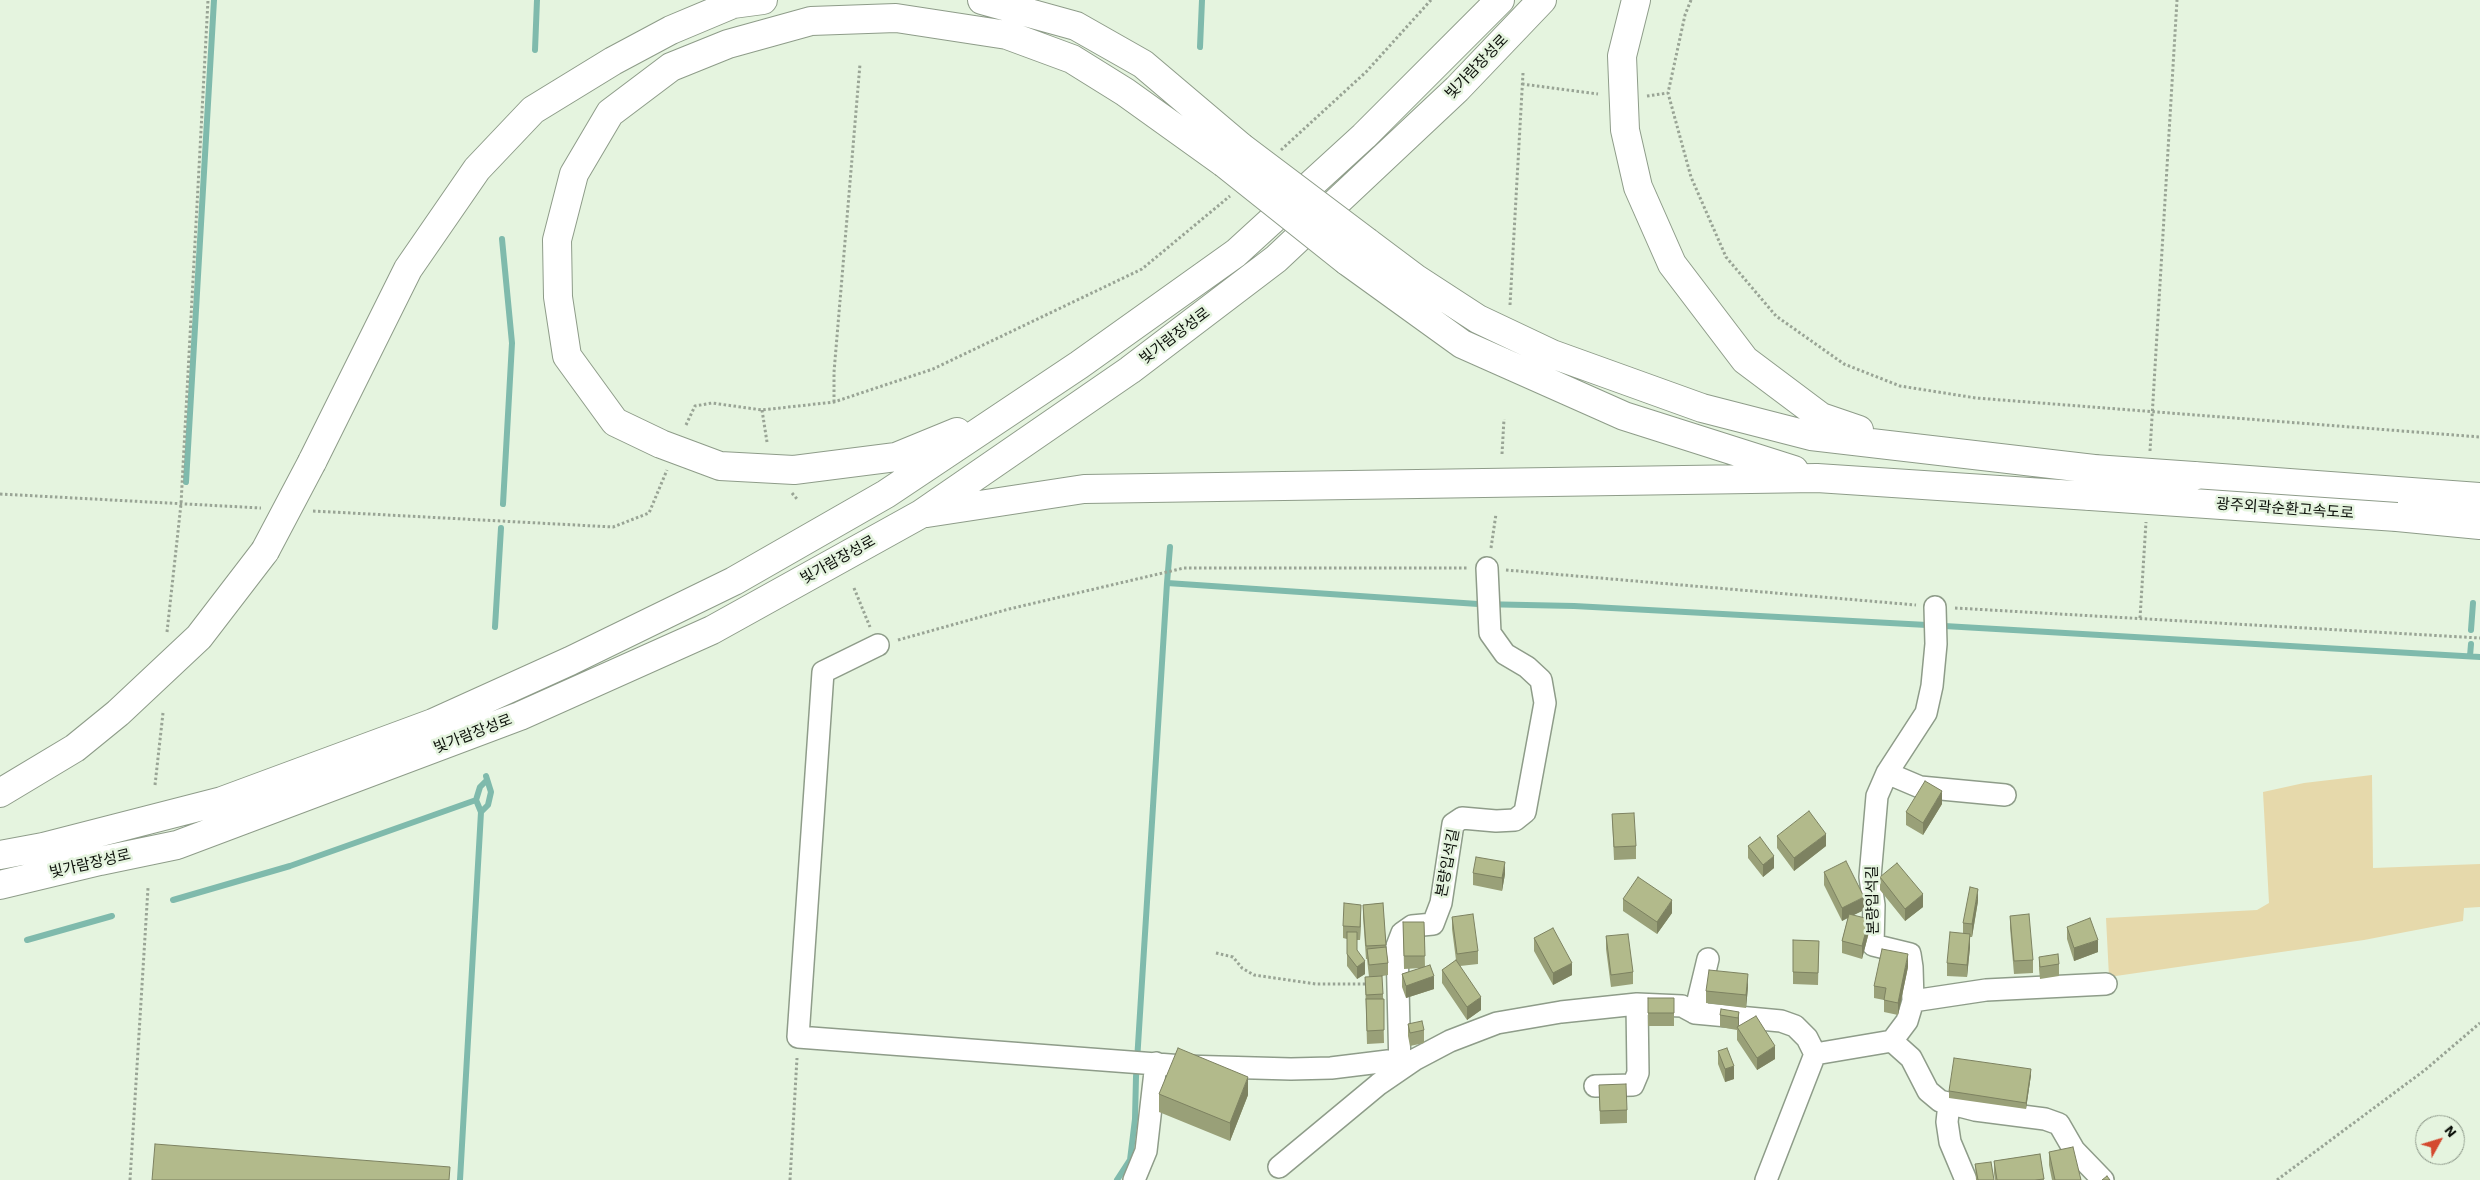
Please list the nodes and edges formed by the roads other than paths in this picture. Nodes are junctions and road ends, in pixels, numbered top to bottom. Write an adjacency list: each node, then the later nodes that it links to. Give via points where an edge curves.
1 (763, 0): 18 (highway, bridge, via 733,4 671,30 533,110 477,169 408,269 266,551 199,636 118,713 75,748)
2 (982, 0): 6 (highway, via 1076,26 1143,64)
3 (1500, 0): 7 (highway, 빛가람장성로, via 1364,136 1236,253)
4 (1542, 0): 12 (highway, 빛가람장성로, via 1456,89 1276,259 1130,370)
5 (1636, 0): 8 (highway, via 1622,56 1625,130 1638,188 1672,264 1745,360 1821,417)
6 (1232, 155): 7 (highway, via 1072,59 1007,35 896,18 811,21 728,44 671,67 610,113 574,174 557,240 558,297 567,356 615,422 661,444 720,466 784,470 896,458 968,427); 8 (highway, bridge, via 1478,319 1552,354 1702,408 1811,436); 9 (highway, bridge, via 1347,261 1462,344 1624,416)
7 (1079, 365): 20 (highway, 빛가람장성로, via 886,494 734,581 570,661 442,719 222,801)
8 (1922, 450): 11 (highway, 광주외곽순환고속도로, bridge, via 2094,469 2194,476)
9 (1817, 478): 11 (highway, 광주외곽순환고속도로, bridge, via 2090,496); 12 (highway, via 1084,490)
10 (2480, 497): 11 (highway, 광주외곽순환고속도로)
11 (2400, 504): 13 (highway, 광주외곽순환고속도로)
12 (921, 514): 21 (highway, 빛가람장성로, via 712,630 520,716 177,845)
13 (2480, 525)
14 (1487, 568): 30 (lane, 본량입석길, via 1490,633 1505,654 1541,680 1545,704 1524,812 1516,820 1462,818 1453,824 1434,924 1412,926 1402,933 1397,946)
15 (1936, 612): 17 (lane, 본량입석길, via 1932,686 1926,713)
16 (878, 645): 29 (lane, via 823,672 798,1037)
17 (1887, 773): 19 (lane, via 1920,787); 24 (lane, 본량입석길, via 1877,796 1870,877 1874,945 1910,954)
18 (0, 793)
19 (2005, 795)
20 (0, 855)
21 (0, 885)
22 (1708, 958): 26 (lane)
23 (2106, 984): 24 (lane, via 1986,990)
24 (1913, 1001): 27 (lane, 본량입석길, via 1907,1021)
25 (1637, 1004): 26 (lane, via 1682,1006); 30 (lane, via 1497,1023 1450,1041); 31 (lane, via 1638,1073 1633,1085)
26 (1695, 1013): 28 (lane, via 1781,1021 1795,1026 1808,1038)
27 (1892, 1042): 28 (lane); 32 (lane, via 1911,1058 1928,1091)
28 (1815, 1054): 35 (lane)
29 (1150, 1063): 30 (lane, via 1291,1069 1388,1061); 34 (lane, via 1146,1151)
30 (1400, 1069): 33 (lane)
31 (1594, 1086)
32 (1949, 1104): 36 (lane, via 1950,1142); 37 (lane, via 2046,1119 2059,1124 2074,1150)
33 (1278, 1167)
34 (1134, 1180)
35 (1766, 1180)
36 (1966, 1180)
37 (2103, 1180)

